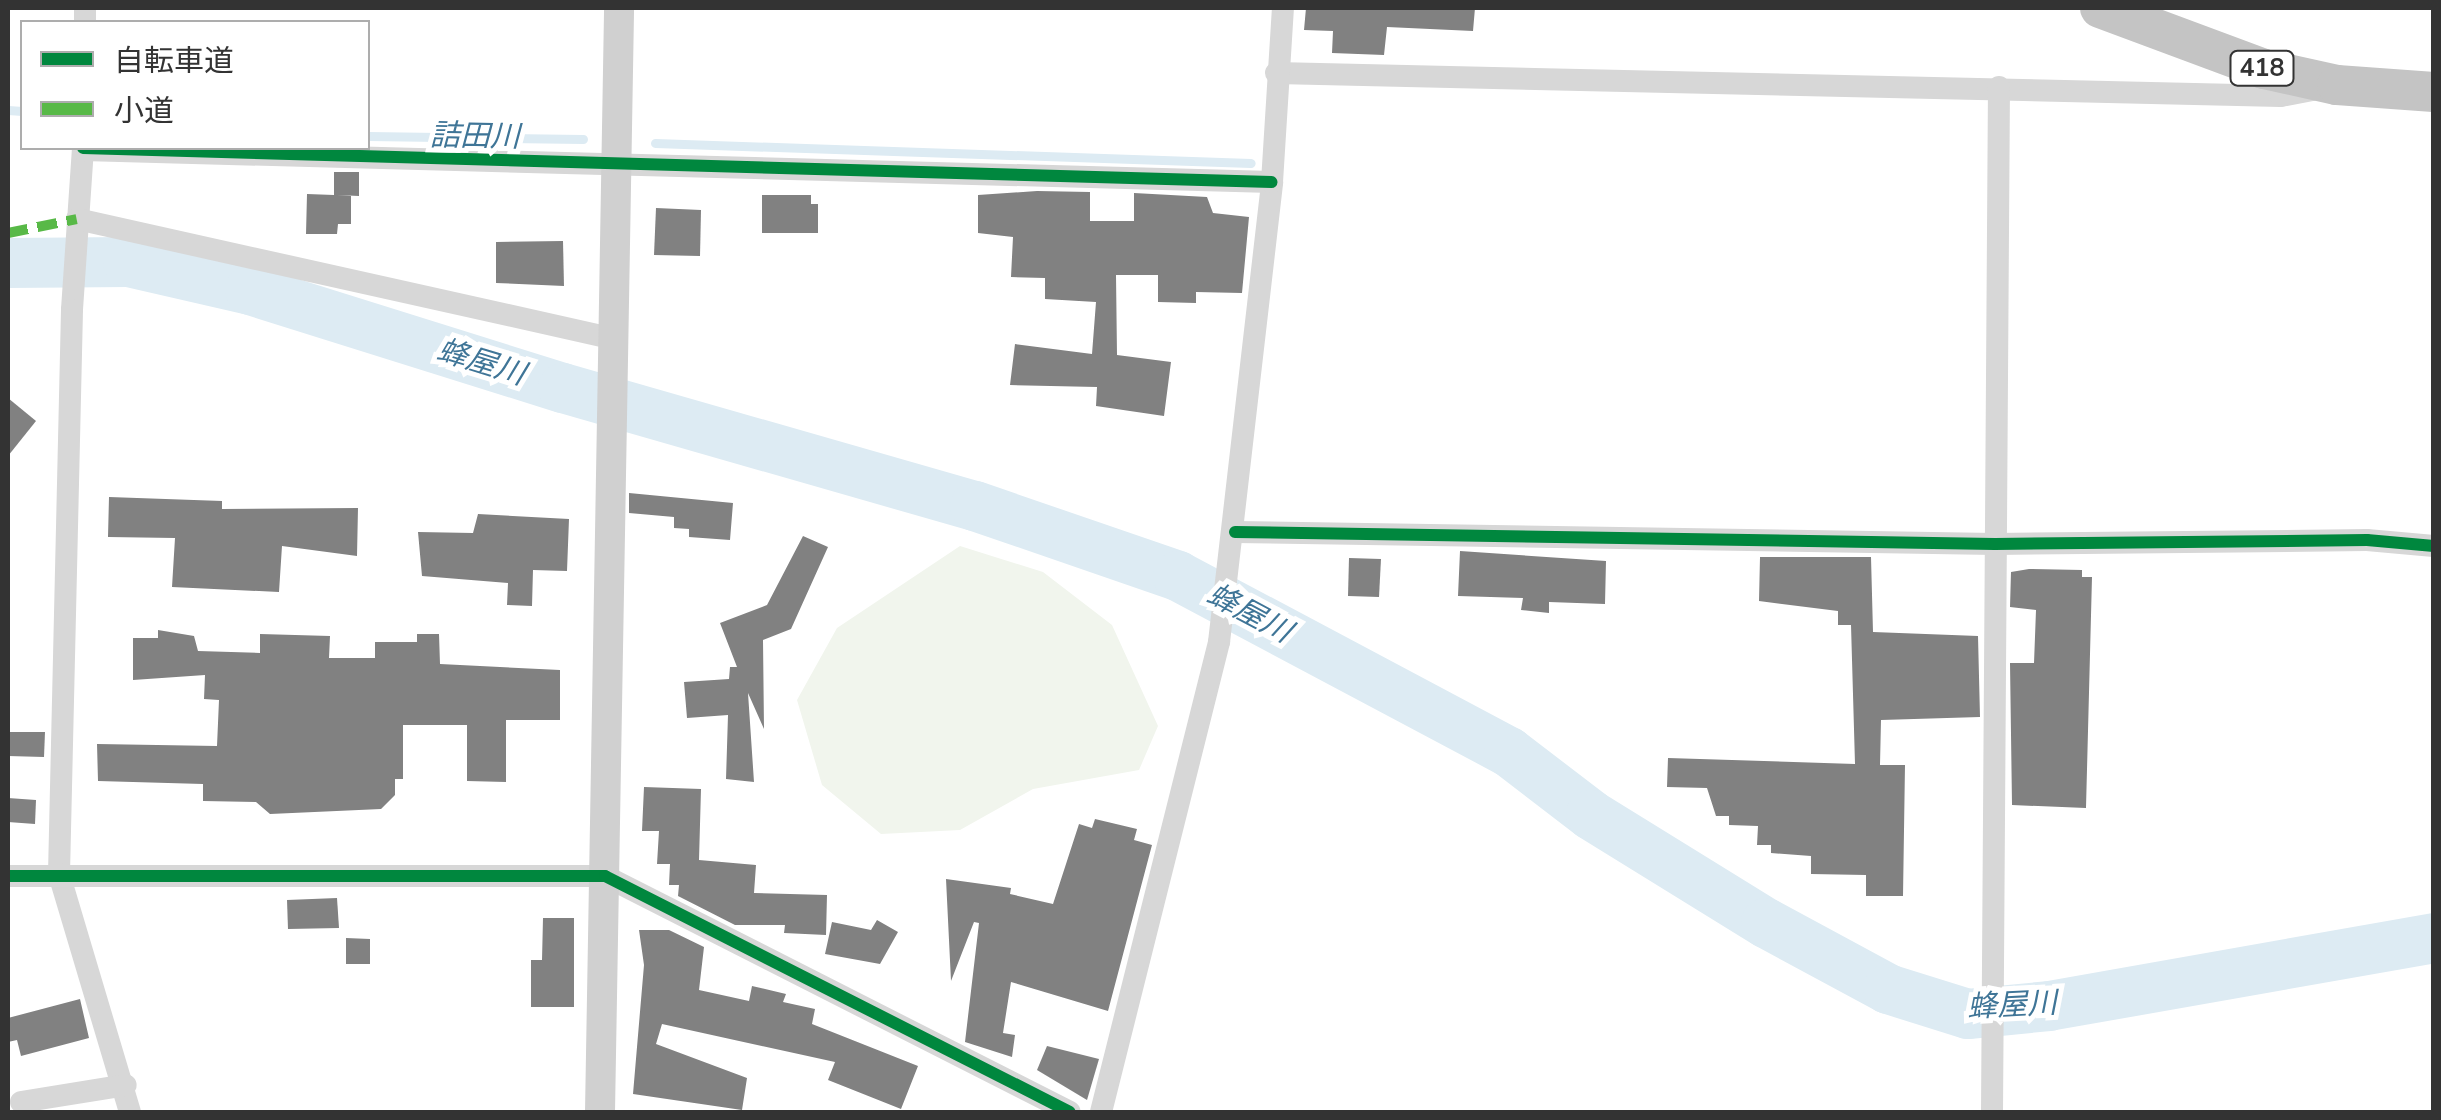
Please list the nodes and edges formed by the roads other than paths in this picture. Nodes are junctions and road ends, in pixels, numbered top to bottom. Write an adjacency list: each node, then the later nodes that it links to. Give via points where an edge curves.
1 (619, 8): 10 (street)
2 (1283, 8): 4 (street)
3 (2100, 8): 5 (highway, 418, via 2264,69)
4 (1276, 73): 6 (street); 11 (street)
5 (2337, 85): 6 (street, via 2280,96); 7 (highway, 418)
6 (1999, 87): 15 (street)
7 (2434, 92)
8 (83, 150): 12 (street)
9 (113, 150): 10 (street)
10 (617, 167): 11 (street); 13 (street)
11 (1272, 182): 14 (street)
12 (76, 227): 13 (street); 17 (street)
13 (615, 348): 19 (street)
14 (1235, 532): 15 (street); 25 (street, via 1219,642)
15 (1995, 544): 16 (street, via 2366,540); 26 (street)
16 (2434, 546)
17 (60, 874): 18 (street); 19 (street); 20 (street)
18 (8, 876)
19 (605, 876): 23 (street); 24 (street)
20 (126, 1085): 21 (street); 22 (street)
21 (17, 1099)
22 (130, 1112)
23 (600, 1112)
24 (1070, 1112)
25 (1101, 1112)
26 (1992, 1112)

